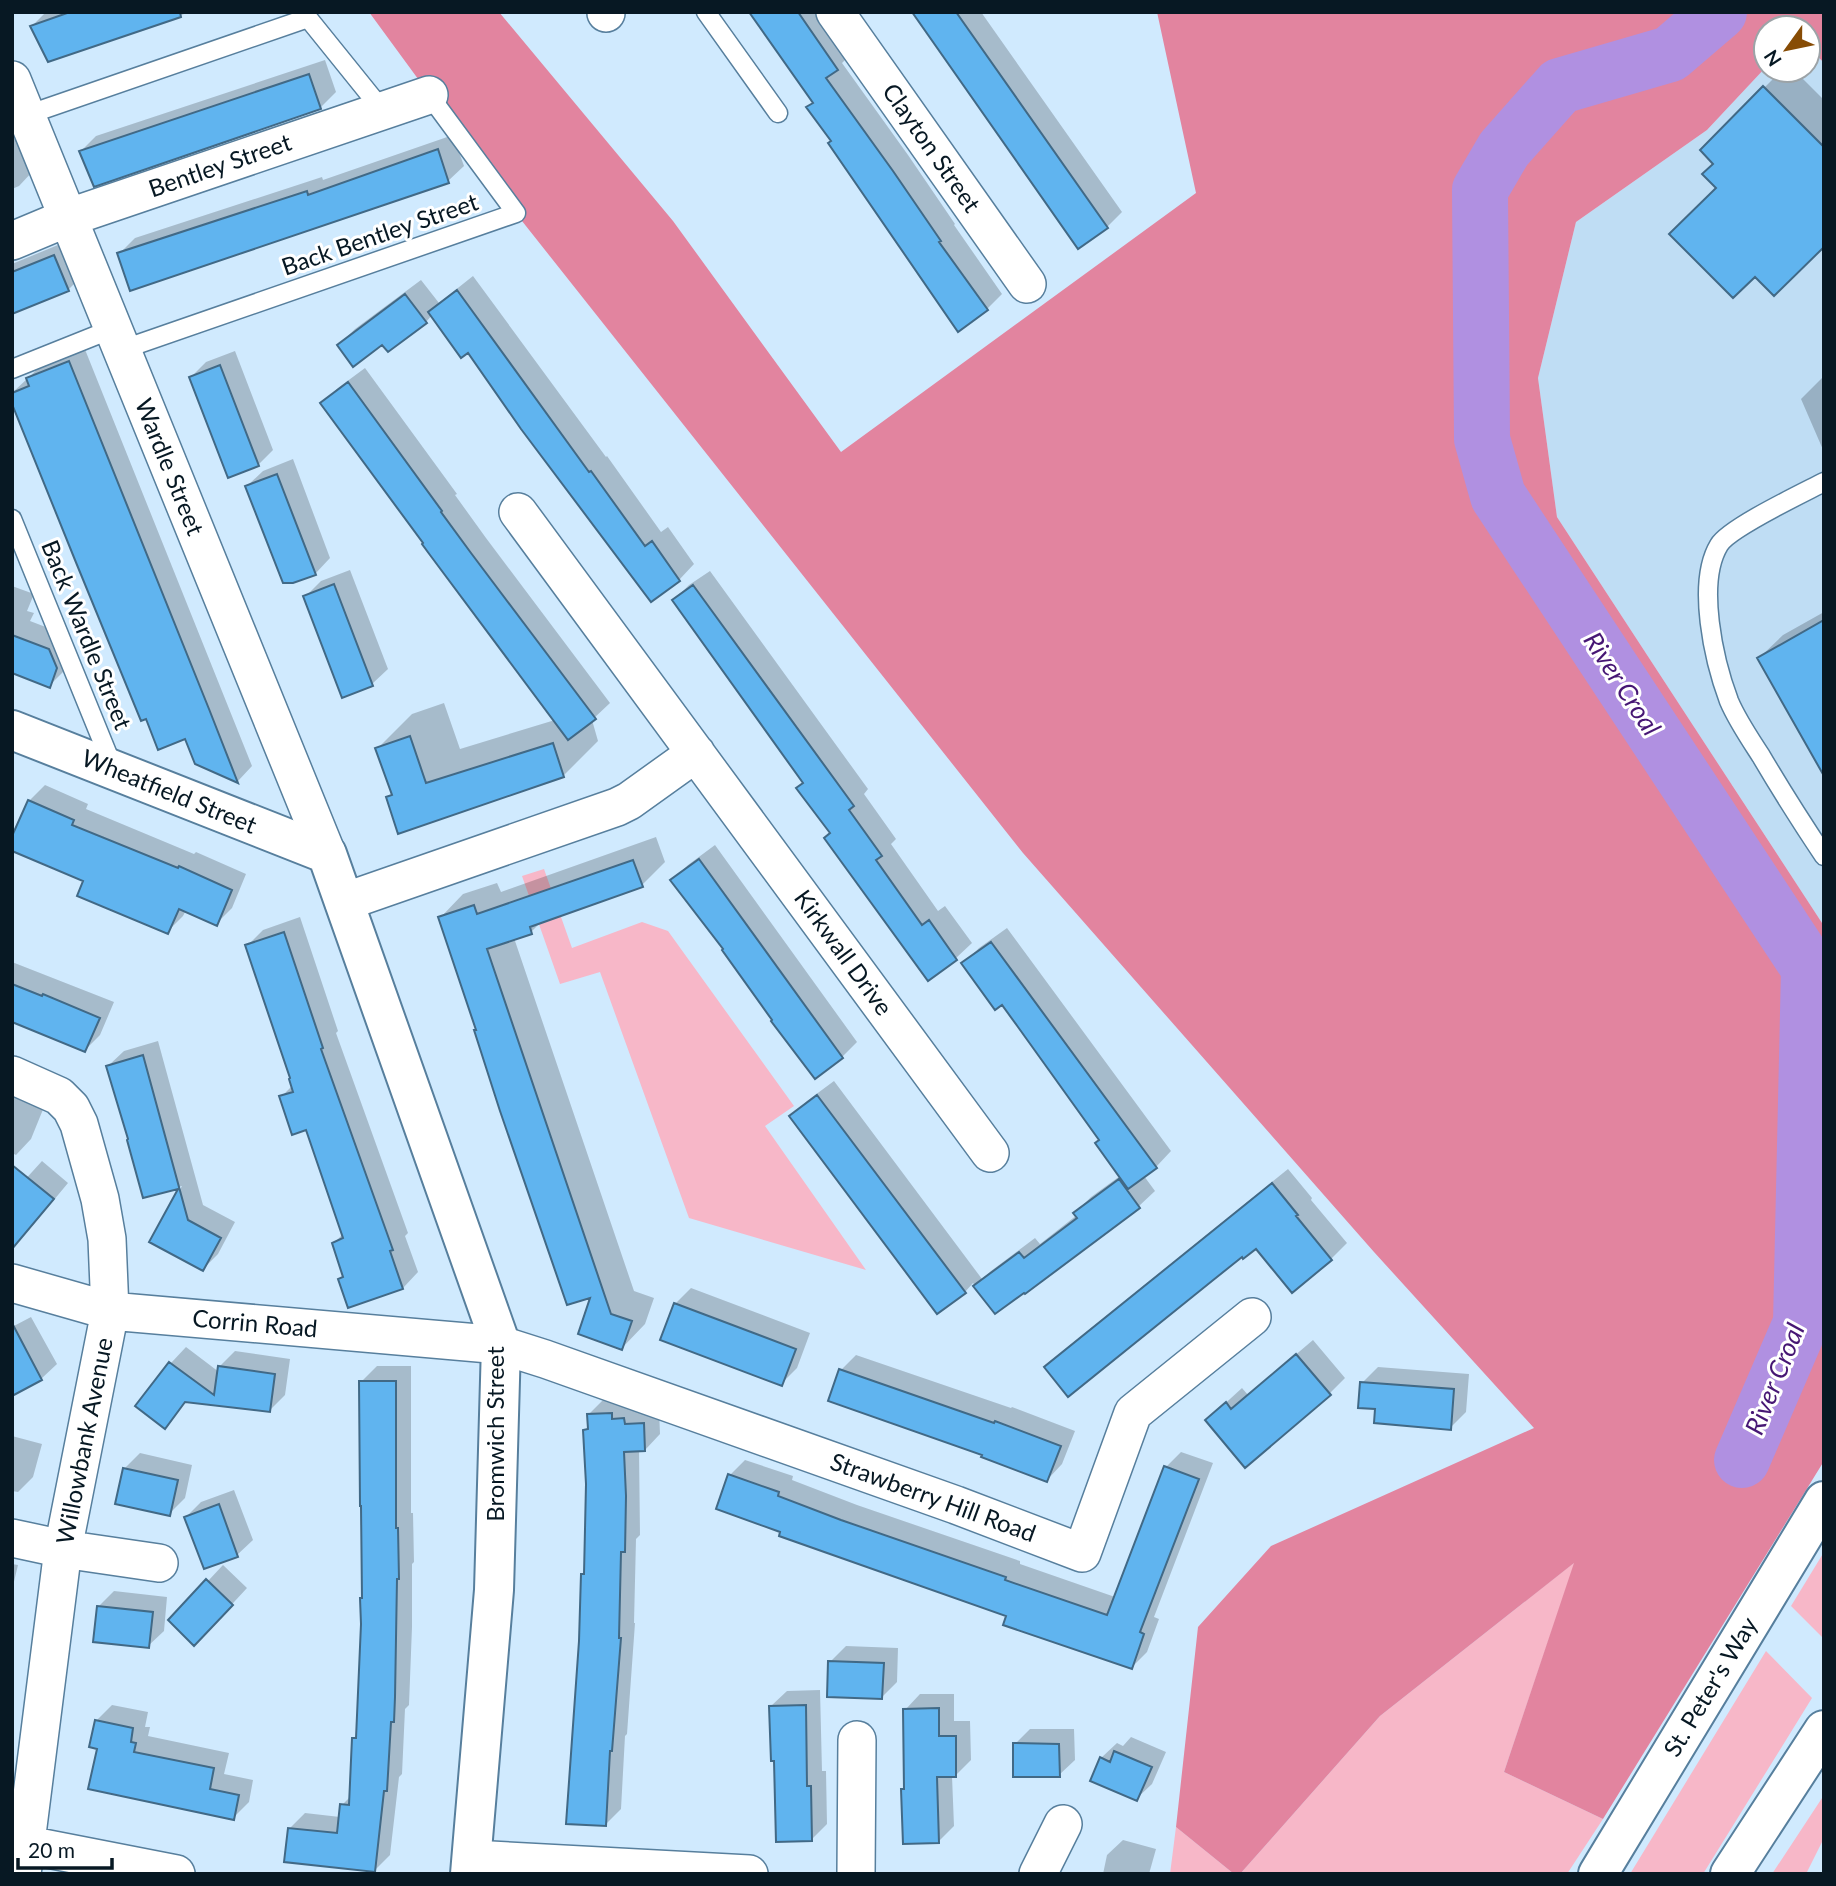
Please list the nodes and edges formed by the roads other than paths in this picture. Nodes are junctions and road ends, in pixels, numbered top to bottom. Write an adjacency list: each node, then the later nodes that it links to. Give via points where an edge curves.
1 (706, 12): 6 (lane)
2 (835, 12): 10 (street, Clayton Street)
3 (12, 80): 7 (street, Wardle Street)
4 (429, 95): 5 (street, Bentley Street); 11 (lane, Back Bentley Street, via 516,214)
5 (383, 111): 7 (lane, via 308,18); 8 (street, Bentley Street)
6 (778, 113)
7 (19, 117): 8 (street, Wardle Street)
8 (67, 218): 9 (street, Bentley Street); 11 (street, Wardle Street)
9 (12, 241)
10 (1027, 284)
11 (116, 340): 12 (lane, Back Bentley Street); 19 (street, Wardle Street)
12 (12, 369)
13 (1824, 482): 20 (lane, via 1740,527 1720,543 1708,572 1707,607 1730,702)
14 (518, 512): 17 (street, Kirkwall Drive)
15 (12, 519): 18 (lane, Back Wardle Street)
16 (13, 732): 18 (main road, Wheatfield Street)
17 (696, 753): 21 (street, via 617,807); 23 (street, Kirkwall Drive)
18 (114, 770): 19 (main road, Wheatfield Street)
19 (327, 854): 21 (main road, Bromwich Street)
20 (1824, 856)
21 (344, 902): 27 (main road, Bromwich Street)
22 (12, 1074): 25 (street, Willowbank Avenue, via 59,1096 79,1124 107,1238)
23 (990, 1153)
24 (12, 1283): 25 (street, Corrin Road)
25 (110, 1311): 27 (street, Corrin Road); 30 (street, Willowbank Avenue)
26 (1252, 1317): 27 (street, Strawberry Hill Road, via 1133,1413 1082,1553)
27 (501, 1345): 36 (main road, Bromwich Street, via 494,1590)
28 (1824, 1501): 41 (main road, St. Peter's Way)
29 (12, 1538): 30 (street)
30 (64, 1549): 31 (street); 35 (street, Willowbank Avenue)
31 (159, 1563)
32 (1823, 1732): 42 (main road)
33 (857, 1740): 39 (street)
34 (1064, 1824): 40 (street)
35 (20, 1854): 37 (street)
36 (471, 1866): 38 (street)
37 (176, 1874)
38 (749, 1874)
39 (856, 1874)
40 (1038, 1874)
41 (1598, 1874)
42 (1730, 1874)

